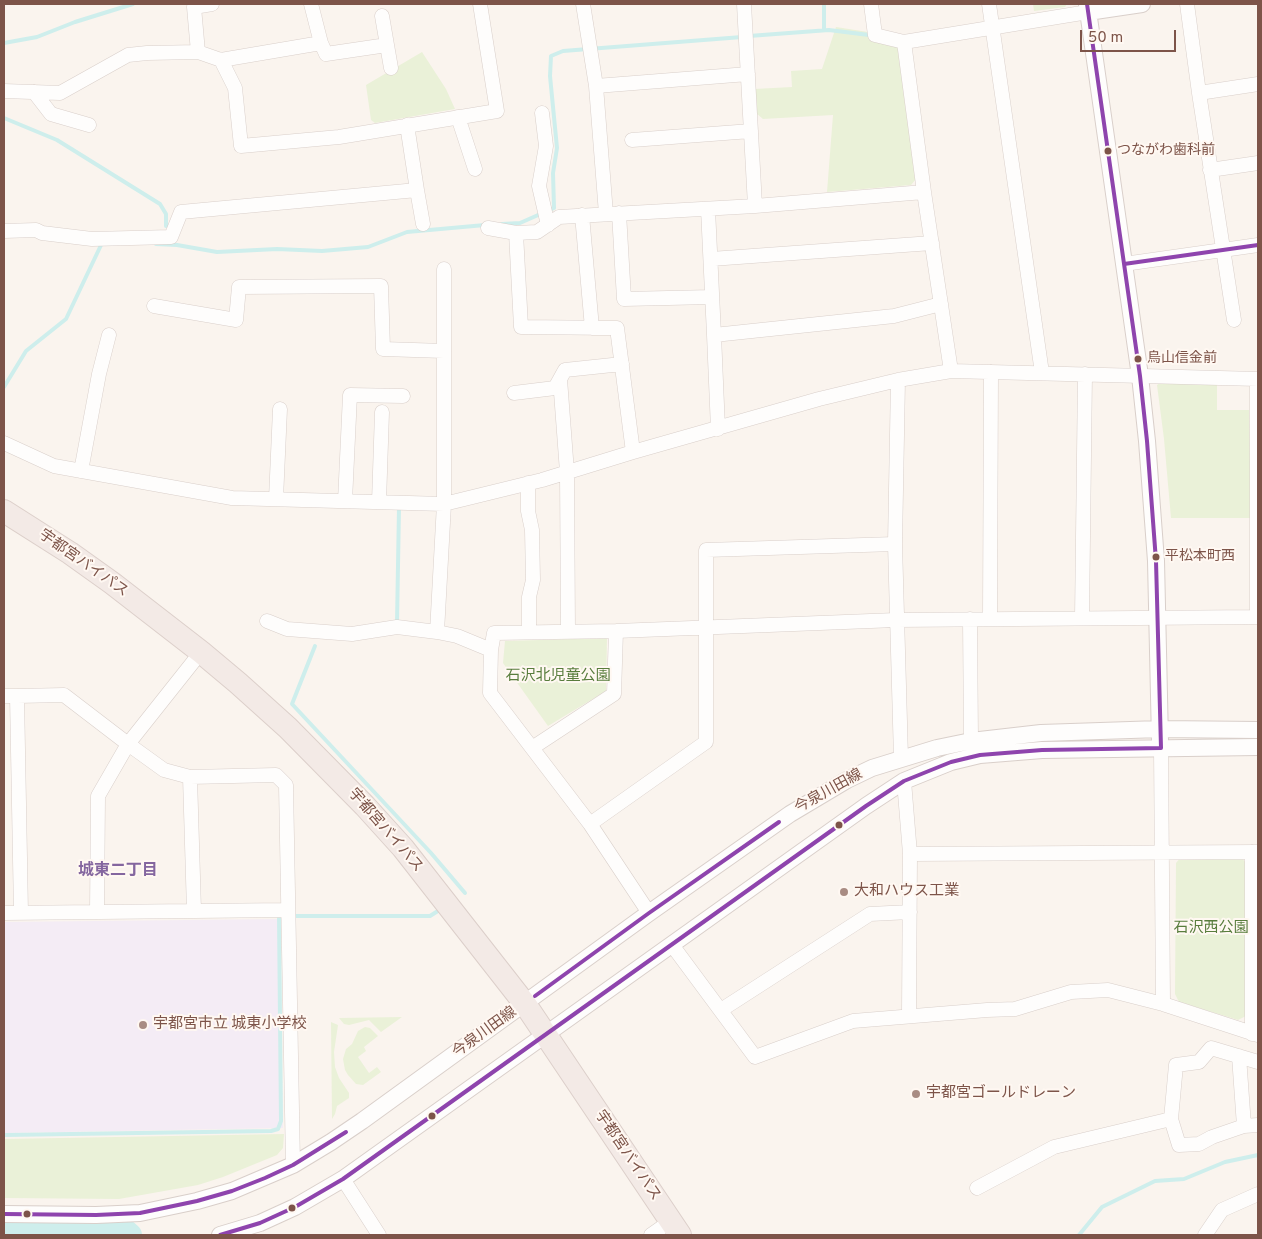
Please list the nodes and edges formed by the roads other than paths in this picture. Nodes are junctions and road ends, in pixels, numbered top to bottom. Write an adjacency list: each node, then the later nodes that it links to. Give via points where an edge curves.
1 (212, 4): 16 (street, via 194,7)
2 (311, 4): 14 (street)
3 (480, 4): 26 (street, via 497,110)
4 (583, 4): 21 (street)
5 (744, 4): 19 (street)
6 (871, 4): 13 (street, via 875,35)
7 (989, 4): 12 (street)
8 (1142, 4): 10 (street)
9 (1188, 4): 24 (street)
10 (1087, 8): 12 (street); 49 (street)
11 (382, 16): 15 (street)
12 (992, 28): 13 (street); 62 (street)
13 (904, 42): 35 (street)
14 (322, 43): 15 (street, via 326,54); 17 (street)
15 (387, 45): 18 (street)
16 (198, 52): 17 (street); 23 (street, via 128,56 60,93)
17 (221, 60): 28 (street, via 235,88 241,146 339,137)
18 (391, 68)
19 (748, 74): 21 (street); 29 (street)
20 (1258, 84): 24 (street)
21 (596, 86): 38 (street)
22 (4, 91): 23 (street)
23 (34, 92): 27 (street, via 51,114)
24 (1199, 93): 33 (street)
25 (542, 113): 41 (street, via 546,146 539,186)
26 (458, 117): 28 (street); 32 (street)
27 (90, 125)
28 (407, 126): 34 (street)
29 (751, 131): 30 (street); 36 (street)
30 (632, 140)
31 (1258, 163): 33 (street)
32 (475, 168)
33 (1210, 170): 47 (street)
34 (416, 190): 40 (street); 43 (street, via 181,212 171,237 92,238 42,234 36,230)
35 (924, 192): 36 (street); 45 (street)
36 (755, 206): 37 (street)
37 (708, 208): 38 (street); 48 (street)
38 (613, 214): 39 (street); 51 (street, via 624,299)
39 (582, 215): 41 (street, via 559,217); 55 (street)
40 (423, 224)
41 (548, 224): 44 (street, via 537,232)
42 (488, 228): 44 (street)
43 (4, 231)
44 (516, 233): 55 (street, via 521,327)
45 (932, 243): 48 (street); 52 (street)
46 (1258, 245): 47 (street)
47 (1222, 249): 49 (street); 54 (street)
48 (711, 259): 51 (street)
49 (1124, 264): 64 (street)
50 (444, 269): 58 (street)
51 (712, 297): 57 (street)
52 (941, 304): 57 (street, via 894,316); 60 (street)
53 (154, 306): 58 (street, via 236,320 240,286 381,286 383,349)
54 (1234, 320)
55 (592, 328): 59 (street, via 617,328)
56 (109, 335): 75 (street)
57 (714, 336): 72 (street)
58 (444, 351): 81 (street)
59 (622, 364): 65 (street, via 566,370); 74 (street)
60 (951, 371): 61 (street); 67 (street)
61 (990, 372): 62 (street); 88 (street)
62 (1042, 373): 63 (street)
63 (1084, 374): 64 (street); 85 (street)
64 (1140, 376): 66 (street); 86 (street, via 1153,501)
65 (560, 379): 68 (street, via 555,388); 76 (street)
66 (1258, 379): 84 (street)
67 (898, 380): 72 (street); 83 (street)
68 (514, 393)
69 (402, 396): 79 (street, via 350,395)
70 (280, 409): 78 (street)
71 (382, 412): 80 (street)
72 (718, 429): 74 (street)
73 (4, 443): 75 (street, via 54,466)
74 (633, 452): 76 (street)
75 (81, 471): 78 (street, via 232,498)
76 (567, 472): 77 (street); 94 (street)
77 (528, 484): 81 (street); 93 (street, via 533,580 529,597)
78 (276, 499): 79 (street)
79 (345, 501): 80 (street)
80 (379, 502): 81 (street)
81 (444, 504): 92 (street)
82 (4, 511): 97 (highway, 宇都宮バイパス, via 112,583)
83 (895, 544): 89 (street); 91 (street, via 706,550)
84 (1258, 617): 86 (street)
85 (1082, 618): 86 (street); 88 (street)
86 (1158, 618): 99 (street)
87 (970, 619): 88 (street); 89 (street); 101 (street)
88 (990, 619)
89 (896, 620): 91 (street); 106 (street)
90 (267, 621): 92 (street, via 287,629 352,634 397,627)
91 (705, 627): 95 (street); 109 (street, via 706,742)
92 (437, 632): 96 (street, via 457,636)
93 (529, 632): 94 (street); 96 (street, via 494,633)
94 (568, 632): 95 (street)
95 (616, 632): 104 (street, via 614,694)
96 (491, 650): 104 (street, via 490,693)
97 (201, 652): 102 (street); 121 (highway, 宇都宮バイパス, via 288,728 378,820)
98 (11, 696): 102 (street, via 64,695); 118 (street)
99 (1160, 730): 100 (street, 今泉川田線); 101 (street, 今泉川田線, via 1042,734); 105 (street)
100 (1258, 730)
101 (971, 741): 106 (street, 今泉川田線)
102 (128, 744): 107 (street, via 164,770); 115 (street, via 98,796)
103 (1258, 747): 105 (street, 今泉川田線)
104 (532, 748): 109 (street)
105 (1160, 748): 108 (street, 今泉川田線, via 1042,750 980,755 951,762); 110 (street)
106 (901, 758): 119 (street, 今泉川田線, via 817,796)
107 (190, 777): 113 (street); 114 (street, via 276,775 286,784)
108 (904, 781): 112 (street); 120 (street, 今泉川田線)
109 (590, 824): 119 (street)
110 (1162, 852): 111 (street); 112 (street); 122 (street)
111 (1255, 852): 125 (street)
112 (910, 854): 116 (street)
113 (194, 910): 114 (street); 115 (street)
114 (288, 910): 132 (street)
115 (98, 912): 118 (street)
116 (910, 912): 123 (street, via 870,914); 124 (street)
117 (4, 913): 118 (street)
118 (21, 913)
119 (649, 913): 121 (street, 今泉川田線)
120 (672, 945): 123 (street); 126 (street, 今泉川田線)
121 (525, 1004): 126 (highway, 宇都宮バイパス); 132 (street, 今泉川田線, via 338,1137)
122 (1163, 1004): 124 (street, via 1108,990 1071,992 1014,1009); 125 (street)
123 (721, 1010): 124 (street, via 755,1057 853,1020)
124 (909, 1016)
125 (1255, 1034)
126 (546, 1035): 133 (street, 今泉川田線); 137 (highway, 宇都宮バイパス)
127 (1239, 1056): 128 (street); 129 (street, via 1211,1048 1199,1062 1176,1065); 131 (street)
128 (1258, 1062)
129 (1172, 1119): 131 (street, via 1178,1145 1199,1144); 134 (street, via 1054,1147)
130 (1258, 1125): 131 (street)
131 (1244, 1126)
132 (293, 1165): 136 (street, 今泉川田線, via 232,1191 140,1213 96,1216)
133 (343, 1179): 138 (street, 今泉川田線, via 260,1223); 139 (street)
134 (978, 1188)
135 (1258, 1194): 141 (street, via 1222,1210)
136 (4, 1214)
137 (675, 1228): 140 (street)
138 (220, 1235)
139 (379, 1235)
140 (651, 1235)
141 (1205, 1235)

